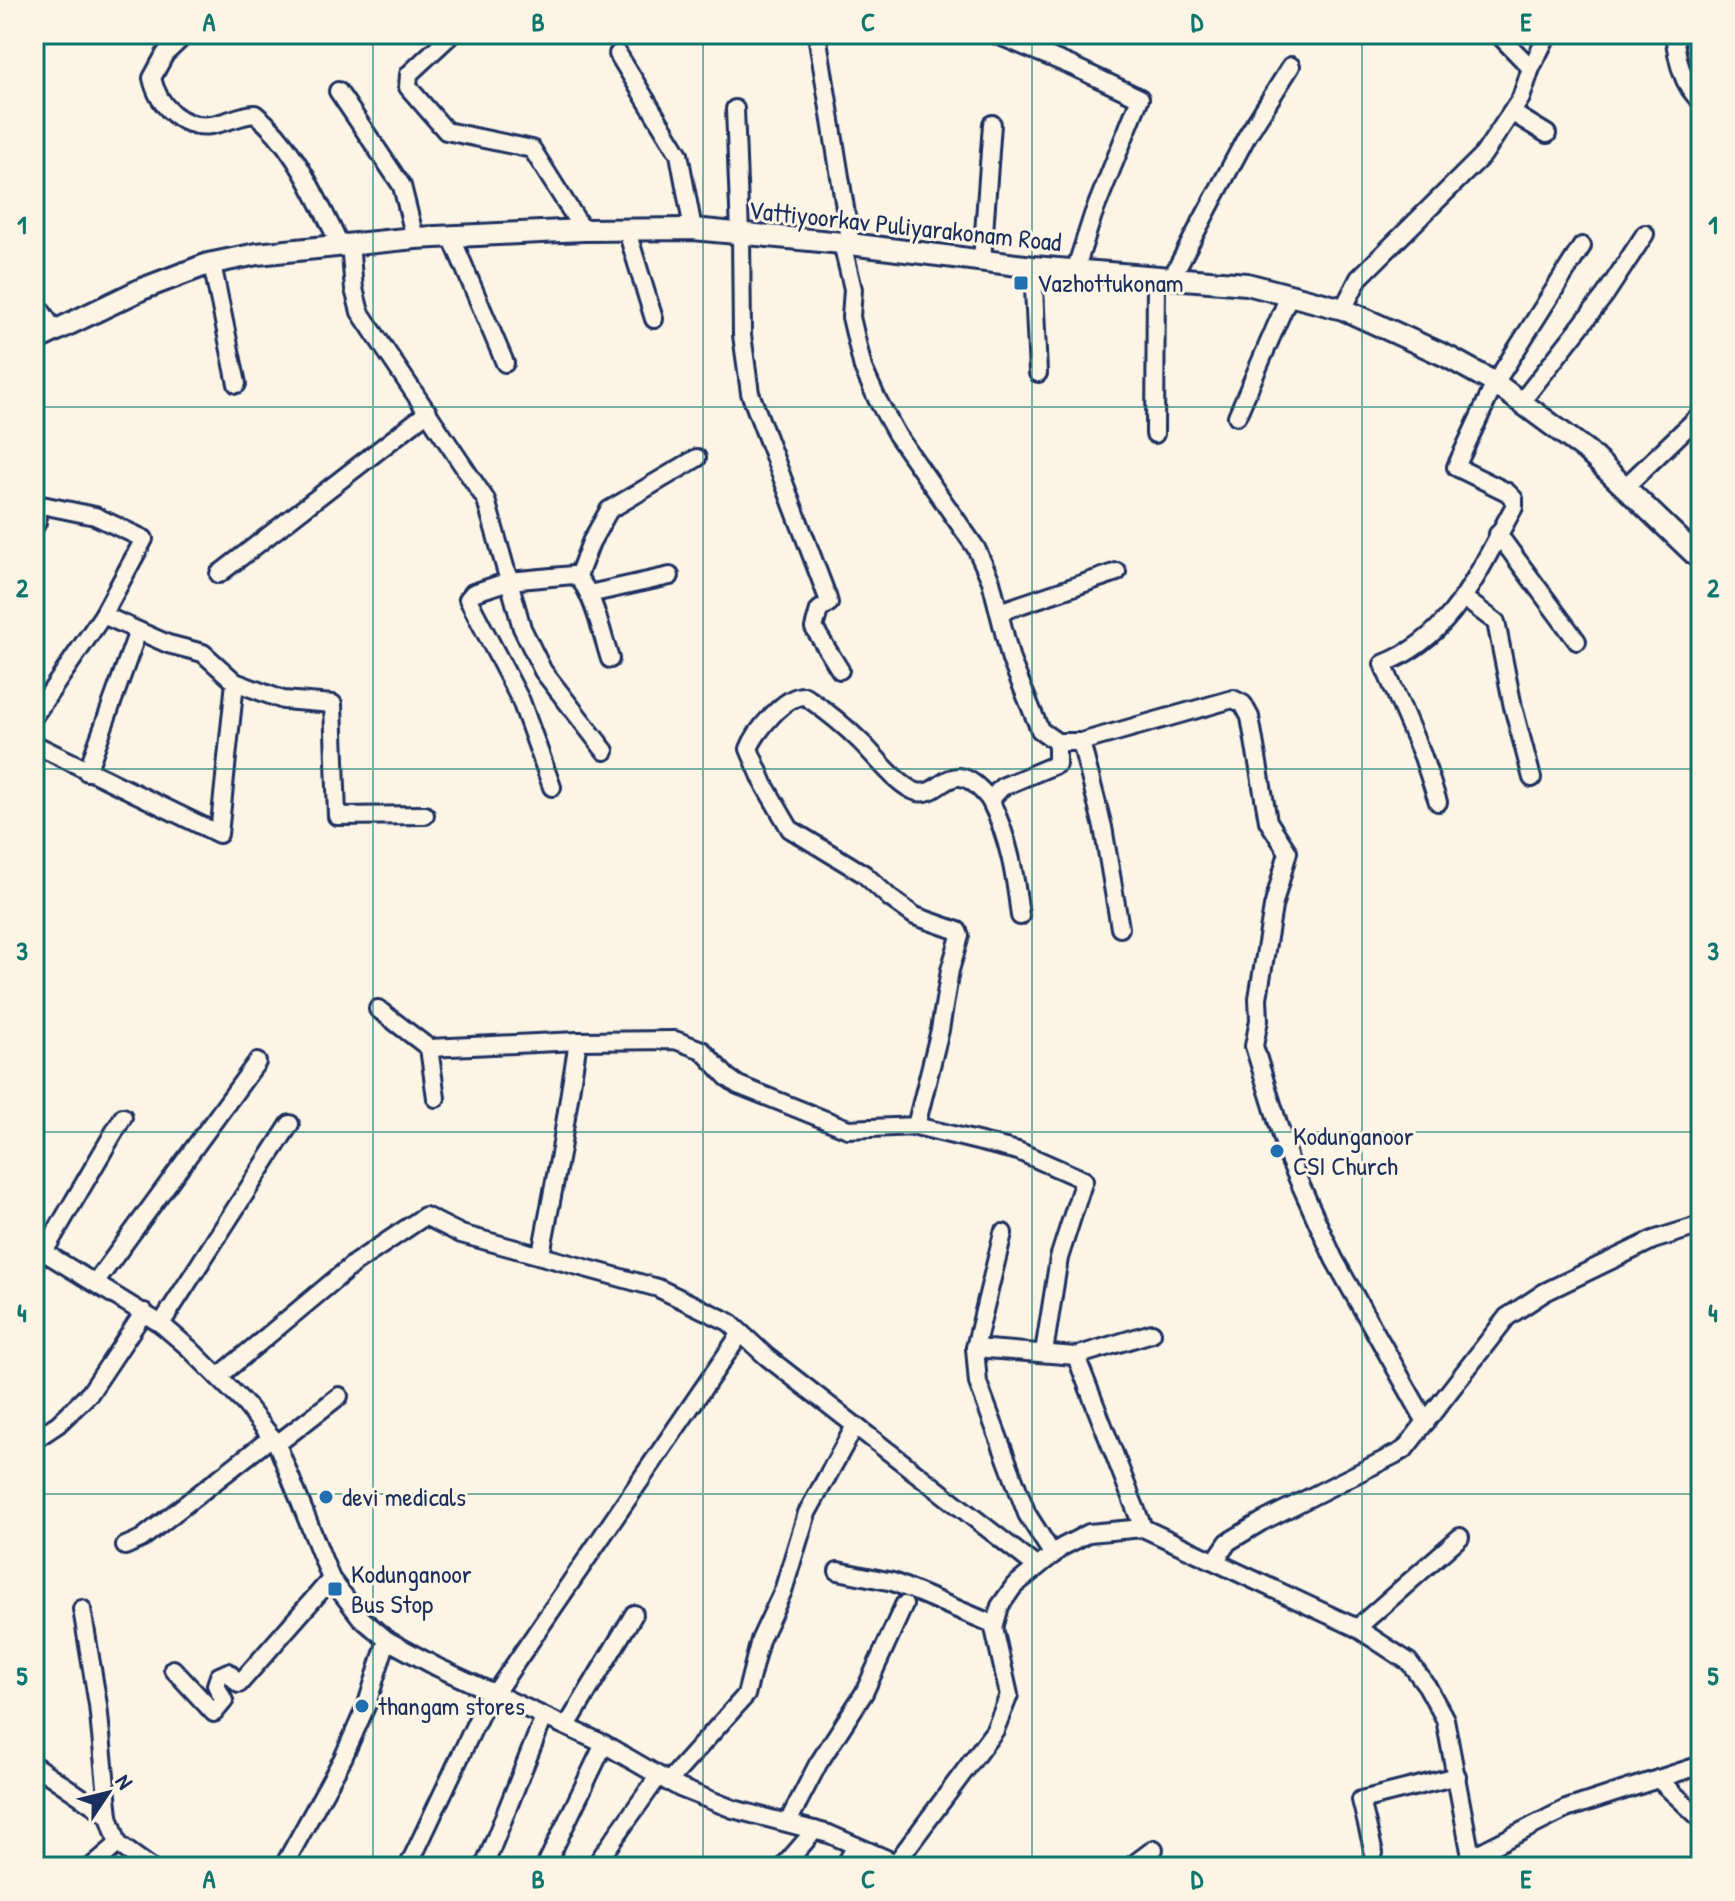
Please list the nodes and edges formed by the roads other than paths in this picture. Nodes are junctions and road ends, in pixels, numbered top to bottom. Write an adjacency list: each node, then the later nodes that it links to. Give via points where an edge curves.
1 (186, 34): 24 (street, via 165,54 152,78 162,103 193,125 255,114 294,157)
2 (452, 34): 19 (street, via 409,74 408,87 446,131 532,149)
3 (817, 34): 25 (street)
4 (995, 34): 30 (street, via 1140,98)
5 (1498, 34): 10 (street)
6 (1548, 34): 10 (street)
7 (1674, 34): 12 (street, via 1683,75 1691,94)
8 (618, 54): 18 (street, via 679,154)
9 (1291, 66): 31 (street)
10 (1531, 68): 14 (street)
11 (338, 91): 23 (street, via 402,186)
12 (1701, 101)
13 (735, 109): 20 (street)
14 (1511, 112): 16 (street); 34 (street, via 1483,155 1359,278)
15 (992, 124): 27 (street)
16 (1547, 134)
17 (626, 228): 18 (main road, Vattiyoorkav Puliyarakonam Road); 19 (main road, Vattiyoorkav Puliyarakonam Road); 35 (street)
18 (693, 229): 20 (main road, Vattiyoorkav Puliyarakonam Road)
19 (583, 230): 22 (main road, Vattiyoorkav Puliyarakonam Road)
20 (740, 233): 25 (main road, Vattiyoorkav Puliyarakonam Road); 65 (street, via 742,335 750,393 829,603 819,610 814,628)
21 (1645, 234): 42 (street)
22 (451, 236): 23 (main road, Vattiyoorkav Puliyarakonam Road); 38 (street)
23 (415, 238): 24 (main road, Vattiyoorkav Puliyarakonam Road)
24 (345, 244): 28 (main road, Vattiyoorkav Puliyarakonam Road); 43 (street, via 360,312)
25 (846, 244): 27 (main road, Vattiyoorkav Puliyarakonam Road); 60 (street, via 851,317 863,368 897,435 976,548)
26 (1582, 246): 40 (street)
27 (982, 260): 29 (main road, Vattiyoorkav Puliyarakonam Road)
28 (212, 264): 36 (main road, Vattiyoorkav Puliyarakonam Road); 41 (street)
29 (1033, 267): 30 (main road, Vattiyoorkav Puliyarakonam Road); 39 (street)
30 (1075, 271): 31 (main road, Vattiyoorkav Puliyarakonam Road)
31 (1164, 277): 32 (main road, Vattiyoorkav Puliyarakonam Road, via 1247,284); 46 (street)
32 (1289, 296): 34 (main road, Vattiyoorkav Puliyarakonam Road); 45 (street)
33 (34, 300): 36 (street)
34 (1343, 309): 40 (main road, Vattiyoorkav Puliyarakonam Road)
35 (654, 319)
36 (54, 330): 37 (main road, Vattiyoorkav Puliyarakonam Road)
37 (34, 341)
38 (505, 363)
39 (1038, 373)
40 (1495, 383): 42 (main road, Vattiyoorkav Puliyarakonam Road); 51 (street, via 1456,467 1514,499)
41 (237, 384)
42 (1522, 401): 48 (main road, Vattiyoorkav Puliyarakonam Road)
43 (428, 412): 54 (street); 57 (street, via 486,500)
44 (1701, 414): 48 (street)
45 (1237, 416)
46 (1155, 434)
47 (697, 458): 55 (street, via 609,510)
48 (1625, 487): 52 (main road, Vattiyoorkav Puliyarakonam Road)
49 (36, 503): 50 (street); 61 (street, via 95,516 144,539)
50 (34, 528)
51 (1498, 534): 59 (street); 63 (street)
52 (1701, 560)
53 (1117, 572): 60 (street)
54 (219, 574)
55 (578, 576): 57 (street); 58 (street)
56 (670, 576): 58 (street)
57 (509, 581): 71 (street, via 522,628 543,671); 74 (street, via 468,599 521,701)
58 (589, 594): 64 (street)
59 (1465, 599): 73 (street, via 1496,622); 76 (street, via 1427,639 1383,664)
60 (999, 612): 68 (street, via 1029,707 1040,730)
61 (103, 615): 62 (street); 67 (street)
62 (138, 631): 66 (street, via 203,653); 72 (street)
63 (1577, 641)
64 (610, 659)
65 (840, 670)
66 (235, 682): 72 (street, via 219,834); 77 (street, via 283,700 333,704 337,816)
67 (34, 716)
68 (1057, 742): 69 (street); 75 (street, via 1057,764 1002,787)
69 (1081, 742): 79 (street, via 1103,827); 102 (street, via 1233,699 1250,717 1268,821 1288,852 1273,907 1254,1046 1289,1159 1334,1259)
70 (34, 744): 72 (street)
71 (605, 751)
72 (87, 772)
73 (1532, 778)
74 (552, 787)
75 (990, 800): 78 (street, via 1009,845); 87 (street, via 967,779 951,777 927,792 913,790 805,696 786,701 749,749 790,829 864,874 915,916 958,931)
76 (1438, 802)
77 (425, 815)
78 (1020, 916)
79 (1120, 928)
80 (378, 1009): 82 (street)
81 (578, 1041): 82 (street); 87 (street, via 675,1040 702,1050 738,1085 848,1129); 91 (street)
82 (429, 1048): 84 (street)
83 (257, 1062): 92 (street)
84 (436, 1098)
85 (123, 1117): 90 (street)
86 (290, 1124): 94 (street)
87 (916, 1126): 98 (street, via 1018,1151 1084,1180 1059,1258)
88 (1701, 1225): 102 (street, via 1653,1240 1545,1292 1507,1317)
89 (1003, 1233): 97 (street)
90 (39, 1249): 92 (street)
91 (541, 1254): 95 (street, via 658,1288); 100 (street, via 461,1234 425,1216 355,1263)
92 (96, 1282): 93 (street)
93 (144, 1312): 94 (street); 104 (street, via 90,1393)
94 (161, 1324): 100 (street)
95 (741, 1333): 103 (street); 121 (street)
96 (1152, 1333): 99 (street)
97 (975, 1348): 98 (street); 109 (street, via 978,1383 1027,1514)
98 (1044, 1352): 99 (street)
99 (1076, 1356): 106 (street)
100 (218, 1377): 105 (street)
101 (339, 1396): 105 (street)
102 (1426, 1422): 110 (street, via 1404,1450 1261,1522 1228,1542)
103 (855, 1426): 111 (street); 128 (street, via 807,1513 783,1591 760,1640 746,1695)
104 (34, 1440)
105 (274, 1440): 108 (street); 113 (street)
106 (1143, 1528): 109 (street, via 1089,1533); 110 (street)
107 (1460, 1537): 118 (street)
108 (125, 1546)
109 (1053, 1555): 111 (street)
110 (1215, 1561): 118 (street)
111 (1037, 1567): 117 (street, via 1014,1586)
112 (838, 1571): 117 (street, via 893,1582)
113 (331, 1579): 119 (street, via 361,1618); 120 (street, via 239,1684 228,1672 219,1676 216,1685 224,1701 214,1713)
114 (904, 1605): 132 (street, via 864,1693)
115 (82, 1609): 130 (street)
116 (634, 1614): 123 (street)
117 (995, 1625): 139 (street, via 1009,1695 995,1730)
118 (1357, 1628): 127 (street, via 1399,1653 1427,1686 1445,1719)
119 (387, 1640): 121 (street); 142 (street, via 343,1758)
120 (173, 1669)
121 (493, 1692): 122 (street); 143 (street)
122 (544, 1717): 123 (street); 144 (street)
123 (567, 1726): 124 (street)
124 (604, 1744): 128 (street); 145 (street)
125 (34, 1765): 130 (street)
126 (1701, 1765): 129 (street)
127 (1457, 1776): 137 (street, via 1361,1800); 138 (street)
128 (663, 1779): 132 (street, via 733,1809); 146 (street)
129 (1658, 1779): 131 (street); 138 (street, via 1566,1809)
130 (109, 1816): 134 (street)
131 (1701, 1819)
132 (788, 1822): 133 (street)
133 (815, 1830): 135 (street); 147 (street)
134 (118, 1844): 140 (street); 141 (street)
135 (856, 1846): 139 (street); 148 (street)
136 (1154, 1849): 149 (street)
137 (1374, 1853)
138 (1472, 1862)
139 (898, 1865)
140 (91, 1867)
141 (150, 1867)
142 (283, 1867)
143 (408, 1867)
144 (484, 1867)
145 (545, 1867)
146 (594, 1867)
147 (783, 1867)
148 (844, 1867)
149 (1130, 1867)

